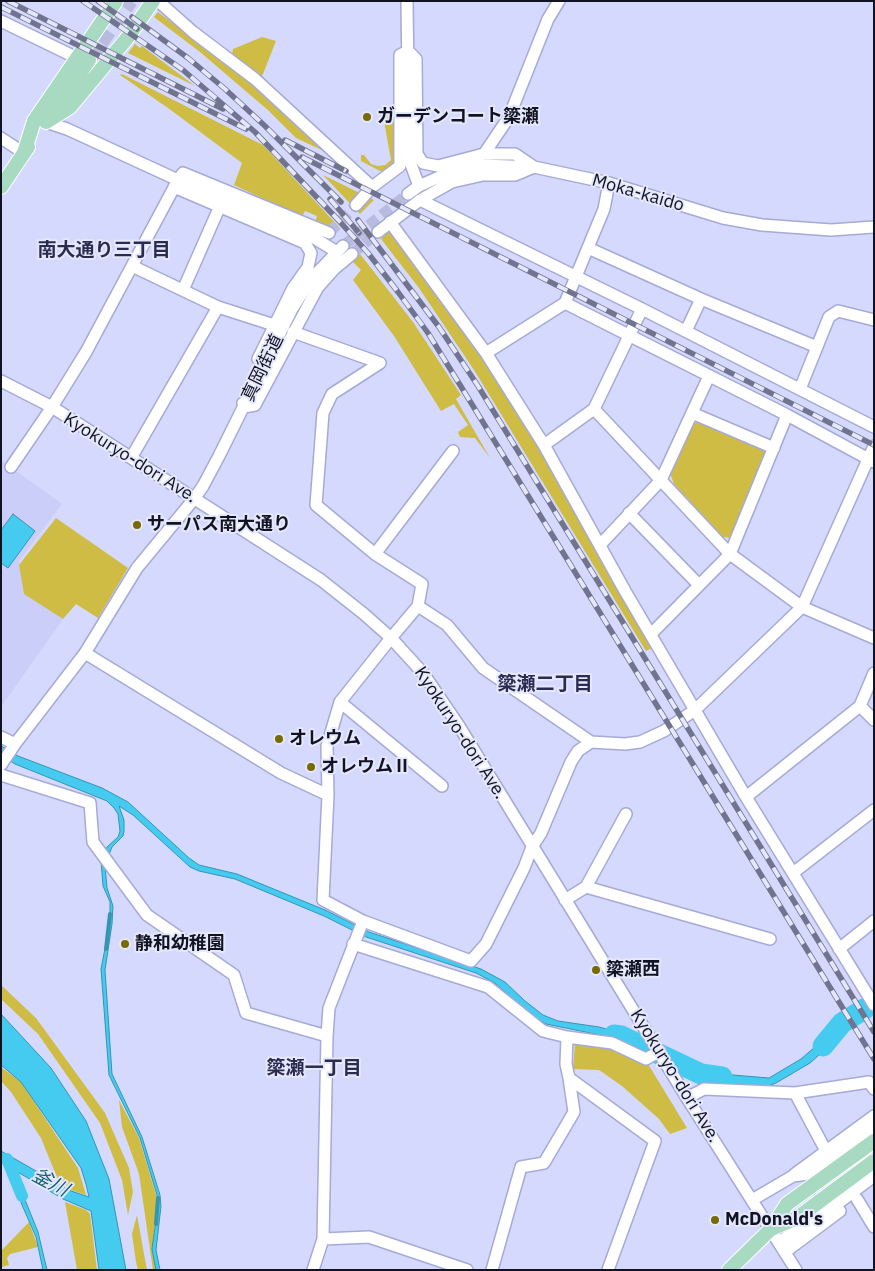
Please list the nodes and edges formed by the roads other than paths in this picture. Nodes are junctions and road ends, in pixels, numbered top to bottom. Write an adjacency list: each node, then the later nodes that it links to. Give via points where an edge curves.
1 (116, 1): 8 (main road)
2 (153, 1): 9 (main road, via 70,108)
3 (158, 1): 18 (street, via 255,79)
4 (407, 1): 7 (street)
5 (559, 1): 12 (street, via 548,19 509,117)
6 (1, 21): 8 (street)
7 (408, 51): 12 (street, via 416,59 417,154 423,163 438,166); 16 (street, via 409,159); 18 (street, via 400,55 400,166)
8 (83, 59): 9 (main road); 11 (main road, via 34,121)
9 (46, 122): 11 (main road); 15 (street, via 67,129)
10 (1, 138): 11 (street)
11 (24, 153): 17 (main road)
12 (484, 154): 13 (street, via 515,154)
13 (534, 166): 14 (street, Moka-kaido); 16 (street, Moka-kaido, via 483,165 448,173); 20 (street, via 515,175 483,175 452,182)
14 (609, 182): 24 (street, Moka-kaido, via 723,218 762,226 832,230); 27 (street, via 604,209)
15 (176, 183): 22 (street); 26 (street, via 183,172); 28 (street); 29 (street)
16 (419, 186): 19 (street, Moka-kaido)
17 (1, 187)
18 (372, 187): 21 (street)
19 (408, 194)
20 (420, 200): 23 (street); 30 (street)
21 (356, 205)
22 (220, 206): 31 (street); 37 (street, via 305,243 311,253 308,267)
23 (390, 222): 25 (street); 42 (street)
24 (874, 227)
25 (378, 232)
26 (329, 233)
27 (588, 248): 30 (street); 32 (street)
28 (344, 250): 39 (street, via 334,269 318,287); 46 (street, 真岡街道, via 311,279 292,308)
29 (132, 266): 31 (street); 47 (street)
30 (576, 276): 33 (street); 35 (street)
31 (183, 290): 34 (street)
32 (702, 299): 38 (street); 41 (street)
33 (565, 303): 40 (street); 42 (street)
34 (218, 307): 37 (street); 56 (street)
35 (642, 309): 38 (street); 40 (street)
36 (874, 320): 41 (street, via 838,311 829,317)
37 (274, 325): 46 (street, via 240,396)
38 (686, 331): 45 (street)
39 (293, 332): 46 (street, via 255,404); 63 (street, via 380,363 332,394 323,413 316,504)
40 (630, 336): 43 (street); 48 (street)
41 (817, 347): 45 (street)
42 (486, 353): 52 (street)
43 (709, 376): 49 (street); 50 (street)
44 (1, 381): 47 (street, Kyokuryo-dori Ave.)
45 (800, 389): 51 (street)
46 (244, 407): 60 (street, 真岡街道, via 211,473)
47 (52, 408): 56 (street, Kyokuryo-dori Ave.); 58 (street)
48 (594, 409): 52 (street); 59 (street)
49 (692, 413): 54 (street); 59 (street)
50 (787, 415): 54 (street); 57 (street)
51 (874, 427)
52 (544, 445): 62 (street)
53 (874, 446): 57 (street)
54 (774, 448): 64 (street)
55 (453, 451): 63 (street)
56 (131, 458): 60 (street, Kyokuryo-dori Ave.)
57 (871, 460): 67 (street)
58 (11, 467)
59 (661, 480): 61 (street); 64 (street)
60 (194, 498): 69 (street, Kyokuryo-dori Ave., via 321,580); 71 (street, 真岡街道, via 137,568)
61 (629, 514): 62 (street); 65 (street)
62 (600, 545): 68 (street)
63 (374, 554): 66 (street, via 422,584)
64 (730, 554): 65 (street); 67 (street)
65 (699, 586): 68 (street)
66 (418, 606): 69 (street); 78 (street, via 447,625 483,668)
67 (802, 607): 70 (street); 75 (street)
68 (651, 634): 75 (street)
69 (391, 638): 73 (street); 87 (street, Kyokuryo-dori Ave., via 437,692)
70 (874, 638)
71 (85, 653): 79 (street, 真岡街道); 83 (street, via 281,773)
72 (874, 673): 74 (street)
73 (340, 702): 82 (street); 83 (street, via 326,746)
74 (860, 706): 76 (street); 84 (street)
75 (695, 710): 78 (street, via 664,731 640,742); 84 (street)
76 (874, 720)
77 (1, 737): 79 (street)
78 (591, 742): 87 (street, via 578,751 571,762)
79 (15, 744): 80 (street, 真岡街道)
80 (1, 765)
81 (1, 775): 97 (street, via 90,803 93,842 148,915 234,975 246,1013)
82 (442, 786)
83 (328, 796): 91 (street, via 322,900)
84 (746, 796): 88 (street)
85 (874, 810): 88 (street)
86 (626, 814): 89 (street)
87 (532, 847): 90 (street, Kyokuryo-dori Ave.); 91 (street, via 486,944 471,961)
88 (793, 873): 95 (street)
89 (586, 887): 90 (street); 93 (street)
90 (565, 900): 99 (street, Kyokuryo-dori Ave.)
91 (363, 921): 94 (street)
92 (874, 922): 95 (street)
93 (770, 939)
94 (353, 944): 97 (street, via 329,1008); 98 (street, via 488,987 543,1032)
95 (839, 949): 96 (street)
96 (874, 1005)
97 (327, 1036): 116 (street)
98 (567, 1038): 99 (street, via 612,1044 646,1059); 100 (street)
99 (660, 1052): 103 (street, Kyokuryo-dori Ave.)
100 (569, 1078): 120 (street, via 574,1112 544,1162 521,1167); 121 (street, via 655,1141)
101 (874, 1089): 102 (street, via 869,1082)
102 (795, 1094): 103 (street, via 704,1089); 107 (street)
103 (687, 1098): 113 (street, Kyokuryo-dori Ave.)
104 (874, 1116): 107 (street)
105 (874, 1128): 109 (street, via 808,1174)
106 (874, 1141): 115 (main road, via 788,1204)
107 (826, 1151): 109 (street)
108 (874, 1161): 115 (main road, via 797,1218)
109 (793, 1176): 113 (street)
110 (874, 1176): 117 (street)
111 (874, 1186): 112 (street)
112 (856, 1199): 114 (street); 117 (street)
113 (752, 1200): 115 (street, Kyokuryo-dori Ave.)
114 (874, 1227)
115 (771, 1229): 117 (street, Kyokuryo-dori Ave.); 122 (main road)
116 (323, 1239): 118 (street); 119 (street, via 369,1237)
117 (782, 1247): 123 (street, Kyokuryo-dori Ave.)
118 (313, 1270)
119 (467, 1270)
120 (492, 1270)
121 (608, 1270)
122 (729, 1270)
123 (796, 1270)

